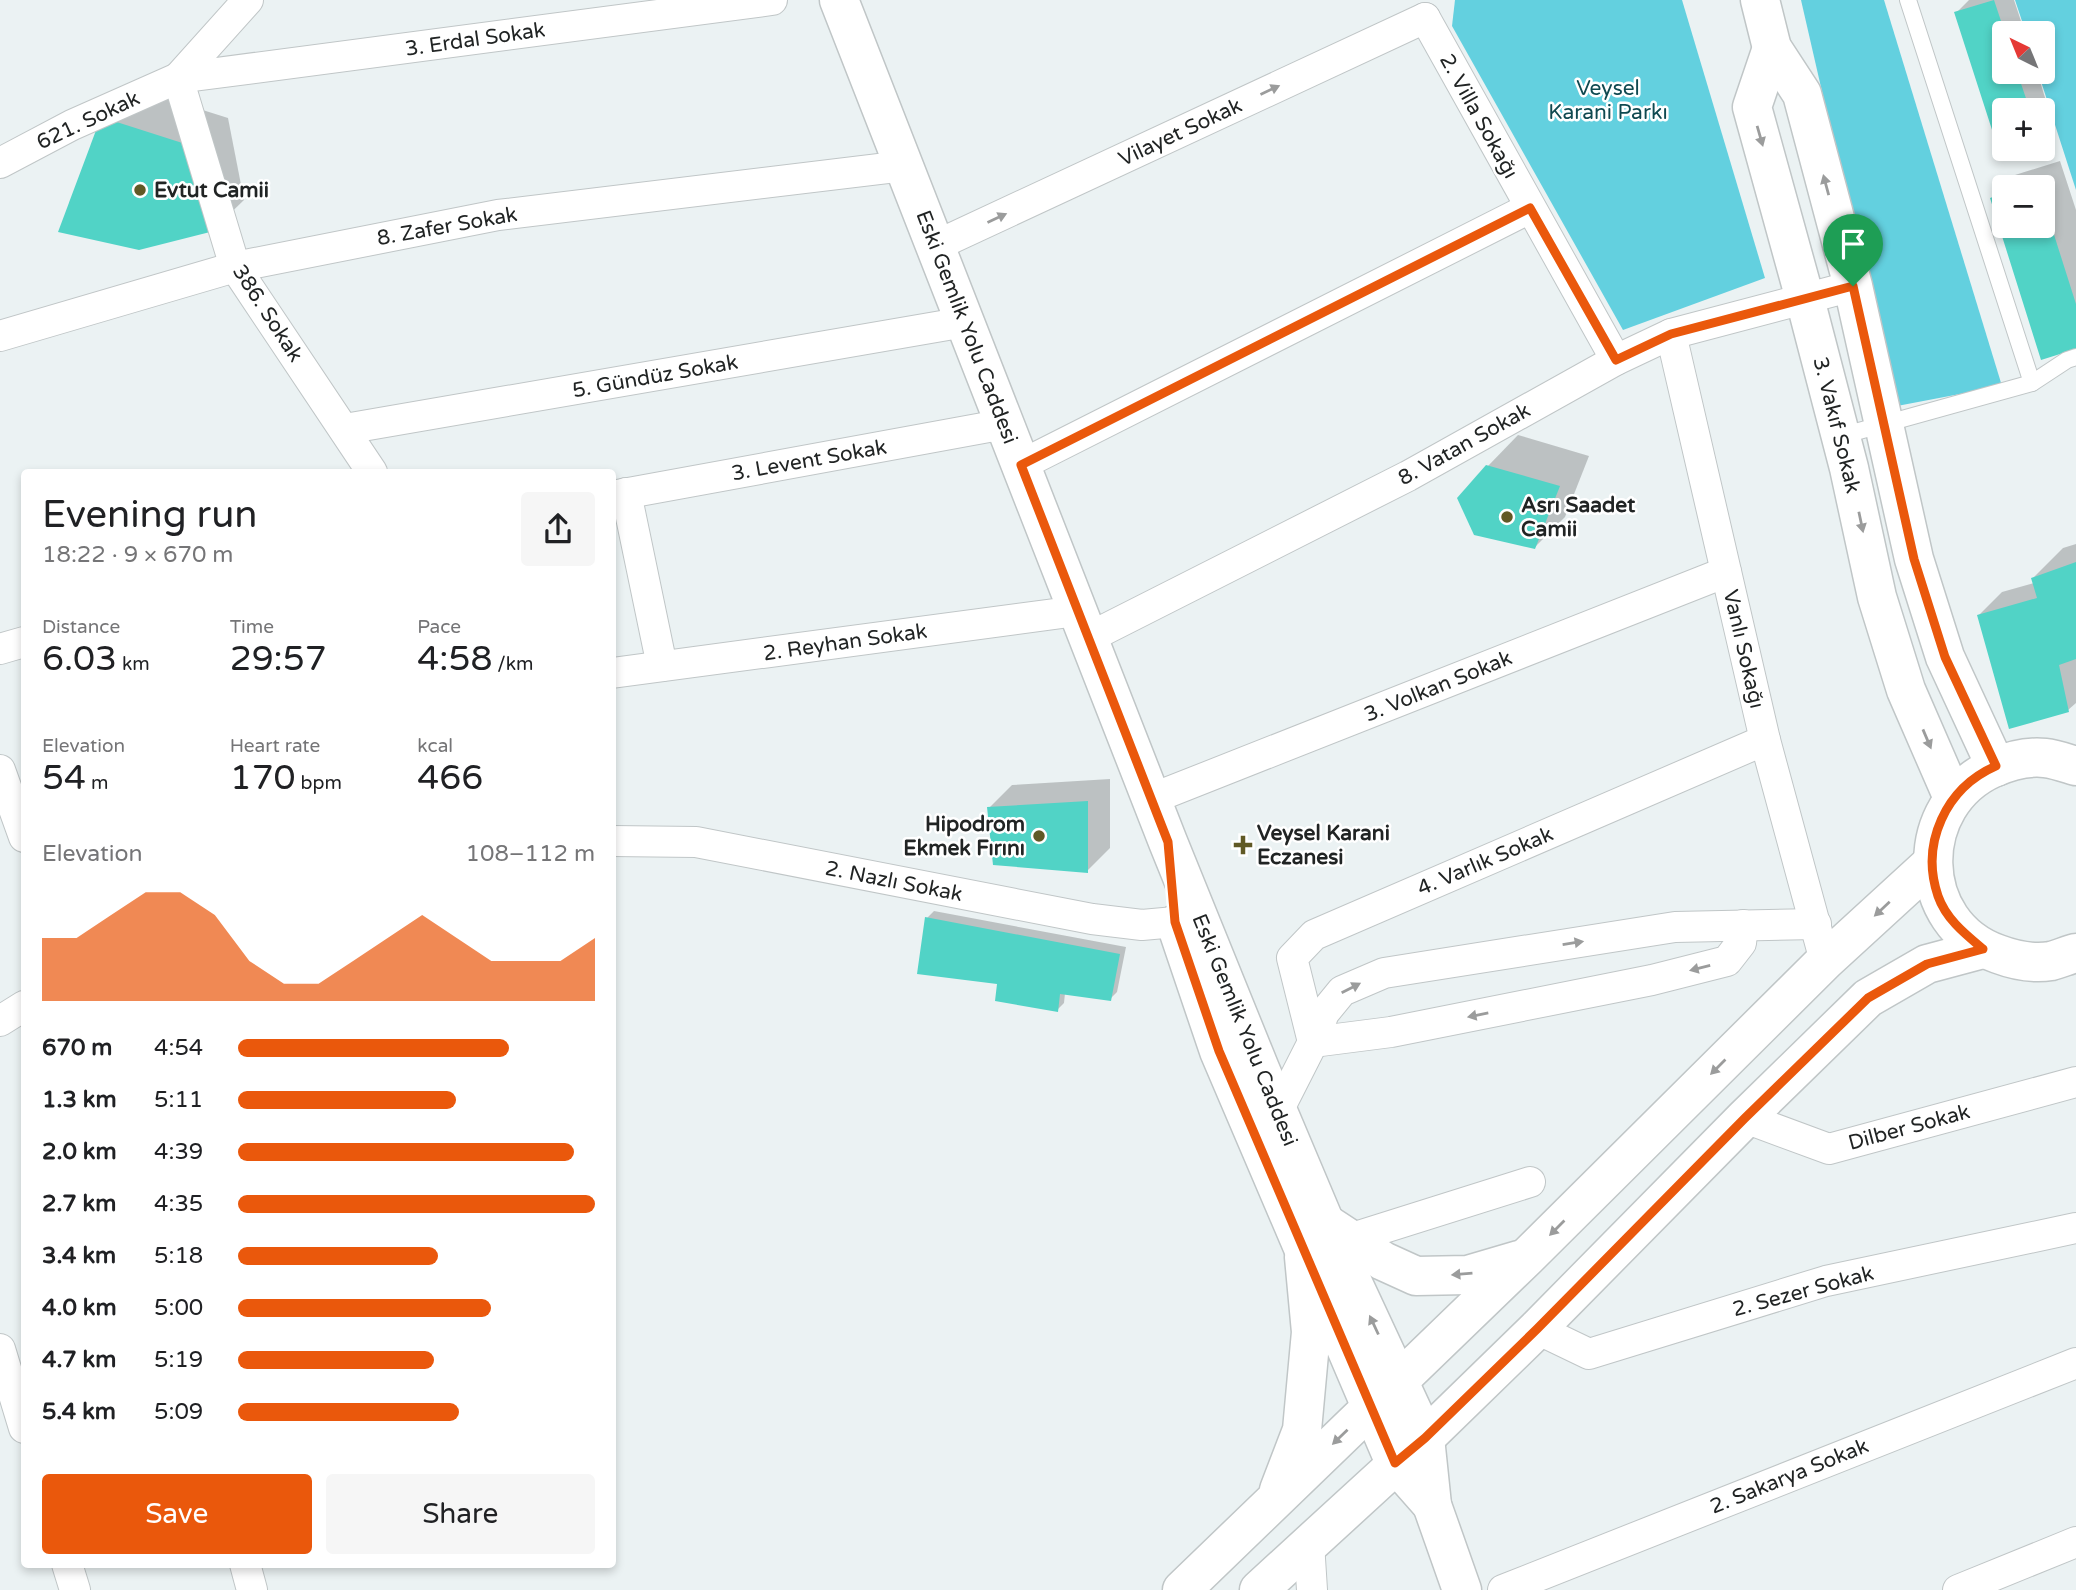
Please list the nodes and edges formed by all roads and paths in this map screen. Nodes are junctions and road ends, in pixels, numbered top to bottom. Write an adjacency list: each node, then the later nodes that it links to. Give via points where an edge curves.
1 (248, 0): 8 (street)
2 (772, 0): 8 (street, 3. Erdal Sokak)
3 (839, 0): 10 (main road, Eski Gemlik Yolu Caddesi)
4 (1760, 0): 7 (main road)
5 (1908, 0): 21 (lane)
6 (1425, 9): 11 (street, 2. Villa Sokağı); 12 (street, Vilayet Sokak, one-way to 6)
7 (1772, 48): 14 (main road, one-way to 7, via 1802,94); 15 (main road, 3. Vakıf Sokak, one-way to 15, via 1752,107)
8 (178, 78): 9 (street, 621. Sokak); 13 (street, 386. Sokak)
9 (0, 163)
10 (904, 166): 12 (main road, Eski Gemlik Yolu Caddesi); 13 (street, 8. Zafer Sokak, via 498,215)
11 (1530, 208): 20 (street, 2. Villa Sokağı); 26 (street)
12 (935, 246): 16 (main road, Eski Gemlik Yolu Caddesi)
13 (235, 267): 18 (street, 8. Zafer Sokak); 24 (street, 386. Sokak)
14 (1853, 286): 15 (street, 8. Vatan Sokak); 23 (main road)
15 (1805, 299): 17 (street, 8. Vatan Sokak); 25 (main road, 3. Vakıf Sokak)
16 (965, 322): 22 (main road, Eski Gemlik Yolu Caddesi); 24 (street, 5. Gündüz Sokak)
17 (1671, 334): 20 (street, 8. Vatan Sokak); 29 (street, Vanlı Sokağı)
18 (0, 336)
19 (2076, 357): 21 (lane)
20 (1616, 360): 30 (street, 8. Vatan Sokak, via 1408,476)
21 (2032, 383): 23 (lane)
22 (1005, 424): 26 (main road, Eski Gemlik Yolu Caddesi); 28 (street, 3. Levent Sokak)
23 (1885, 424): 25 (lane); 36 (main road, via 1914,559 1945,657)
24 (345, 429): 27 (street, 386. Sokak)
25 (1841, 436): 39 (main road, 3. Vakıf Sokak, one-way to 39, via 1877,597 1906,690)
26 (1021, 465): 30 (main road, Eski Gemlik Yolu Caddesi)
27 (370, 469)
28 (619, 494): 33 (street)
29 (1726, 572): 35 (street, Vanlı Sokağı); 40 (street, 3. Volkan Sokak)
30 (1083, 624): 33 (street, 2. Reyhan Sokak); 40 (main road, Eski Gemlik Yolu Caddesi)
31 (21, 643): 32 (street)
32 (0, 649)
33 (662, 666): 34 (street, 2. Reyhan Sokak)
34 (616, 672)
35 (1765, 740): 46 (street, Vanlı Sokağı); 53 (street, 4. Varlık Sokak, via 1314,935 1292,958)
36 (1996, 766): 37 (main road, via 2010,760 2044,758); 39 (main road, via 1978,774)
37 (2076, 766)
38 (0, 769): 41 (street)
39 (1953, 798): 44 (main road, via 1937,829)
40 (1151, 799): 43 (main road, Eski Gemlik Yolu Caddesi)
41 (21, 828)
42 (616, 841): 45 (street, 2. Nazlı Sokak, via 696,842 1093,919 1142,925)
43 (1168, 842): 45 (main road); 55 (main road, Eski Gemlik Yolu Caddesi)
44 (1932, 863): 48 (main road, via 1939,897 1956,927); 50 (main road, one-way to 50)
45 (1175, 922): 59 (main road, via 1219,1051)
46 (1816, 923): 47 (street); 50 (street, Vanlı Sokağı)
47 (1743, 925): 53 (street, one-way to 53, via 1741,943 1727,961 1404,1029); 53 (street, one-way to 47, via 1324,1013 1342,991 1384,973 1675,927)
48 (1983, 949): 49 (main road, via 2016,960 2049,961); 56 (main road, via 1927,964 1868,998)
49 (2076, 953)
50 (1825, 961): 60 (main road, one-way to 60)
51 (21, 1008): 52 (street)
52 (0, 1021)
53 (1313, 1042): 55 (street)
54 (2076, 1082): 56 (street, Dilber Sokak, via 1829,1150)
55 (1278, 1111): 59 (main road, Eski Gemlik Yolu Caddesi)
56 (1745, 1118): 61 (main road)
57 (1531, 1182): 59 (street)
58 (2076, 1228): 61 (street, 2. Sezer Sokak, via 1826,1281 1589,1354)
59 (1326, 1235): 60 (main road, one-way to 59, via 1468,1275 1416,1276); 64 (main road, Eski Gemlik Yolu Caddesi, one-way to 59); 65 (main road); 69 (main road, via 1302,1430)
60 (1527, 1257): 64 (main road)
61 (1537, 1329): 67 (main road)
62 (0, 1349): 66 (street)
63 (2076, 1363): 81 (street, 2. Sakarya Sokak)
64 (1400, 1379): 65 (main road); 67 (main road, Eski Gemlik Yolu Caddesi)
65 (1372, 1406): 68 (main road); 69 (main road, one-way to 69)
66 (21, 1418)
67 (1425, 1438): 68 (main road); 70 (main road, Eski Gemlik Yolu Caddesi)
68 (1395, 1463): 70 (main road); 72 (main road)
69 (1276, 1499): 77 (main road)
70 (1432, 1505): 80 (main road, Eski Gemlik Yolu Caddesi)
71 (2076, 1542): 82 (street)
72 (1309, 1543): 78 (main road); 79 (street)
73 (68, 1568): 75 (street)
74 (246, 1568): 76 (street)
75 (75, 1590)
76 (252, 1590)
77 (1182, 1590)
78 (1259, 1590)
79 (1312, 1590)
80 (1462, 1590)
81 (1503, 1590)
82 (1958, 1590)

